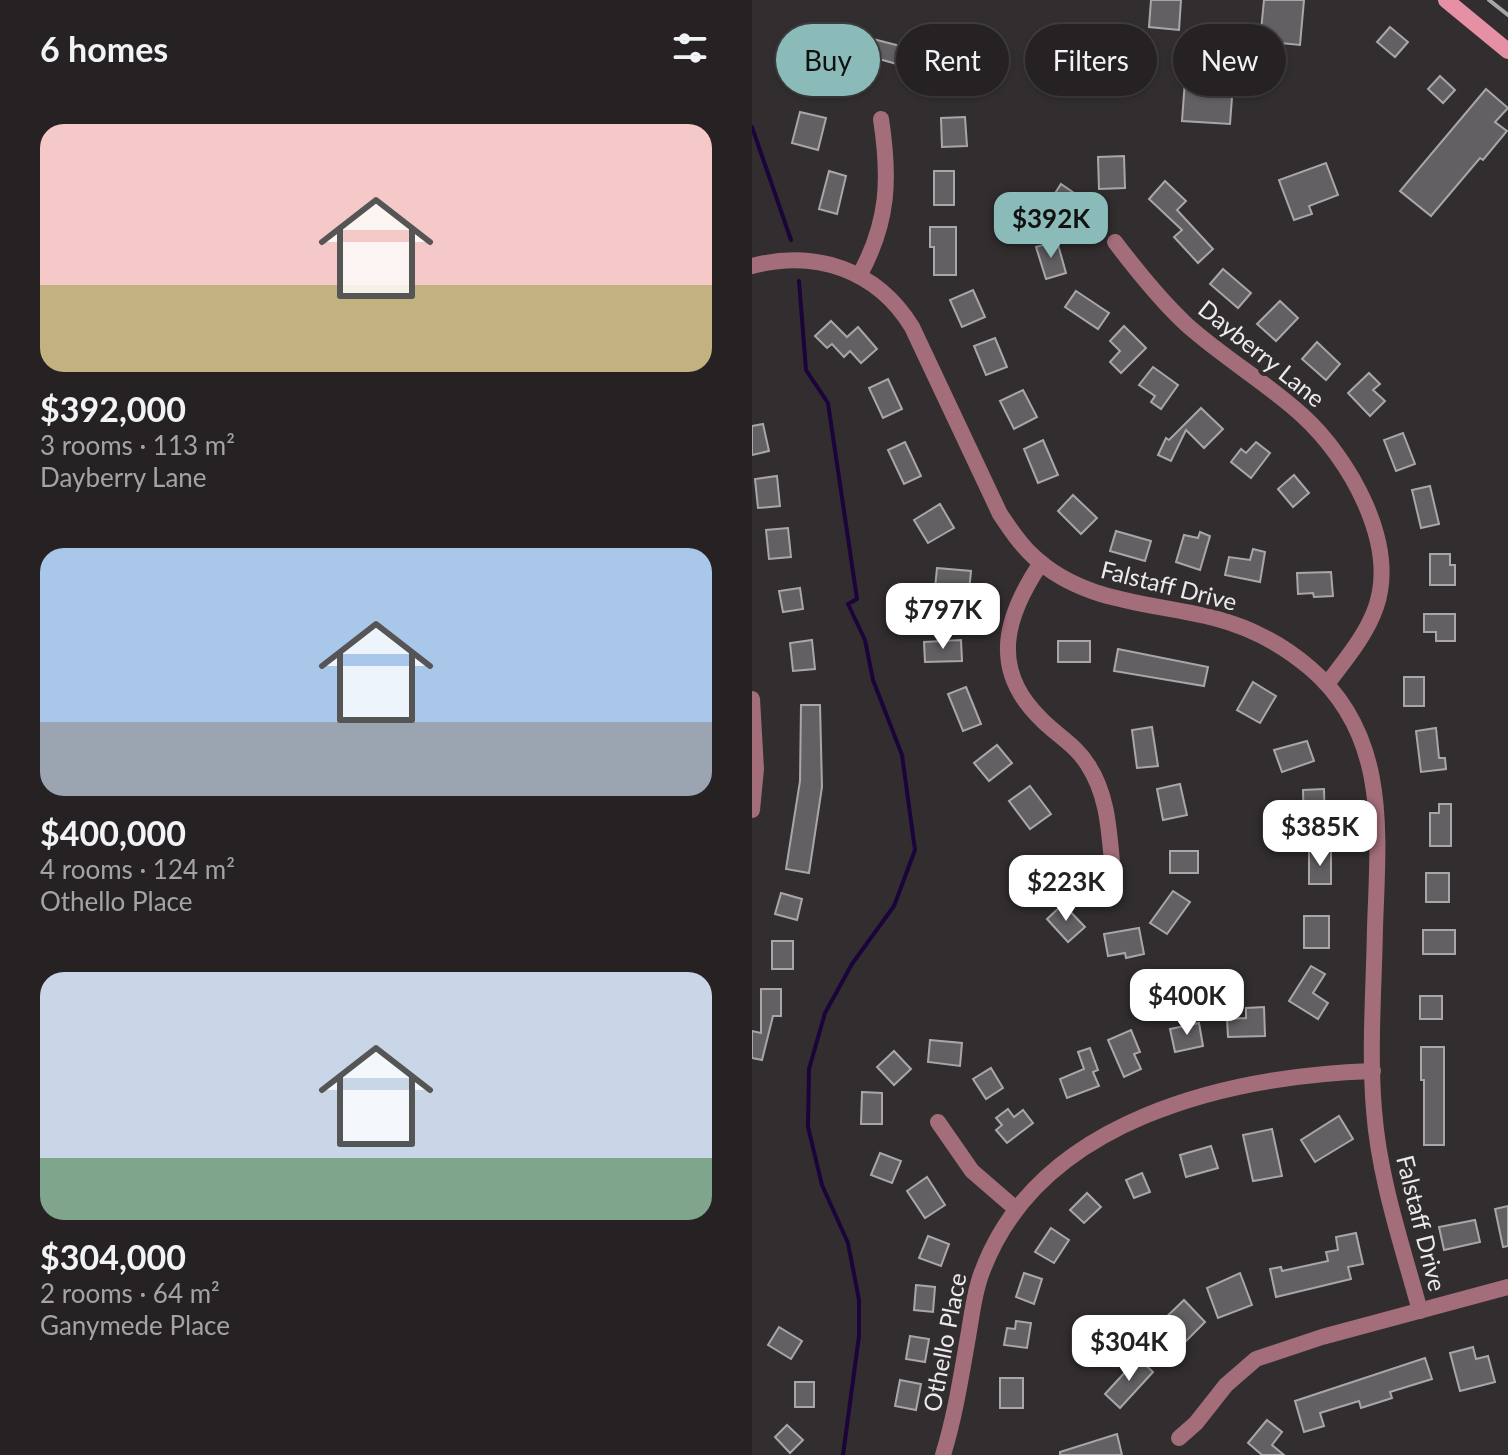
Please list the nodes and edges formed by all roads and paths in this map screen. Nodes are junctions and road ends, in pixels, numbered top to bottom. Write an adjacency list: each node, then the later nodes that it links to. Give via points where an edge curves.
1 (1446, 0): 2 (street)
2 (1508, 51)
3 (881, 119): 6 (street, via 887,160 885,207)
4 (1115, 242): 8 (street, Dayberry Lane, via 1187,324 1306,419 1363,497 1377,540 1381,584 1367,626)
5 (752, 266): 6 (street, Falstaff Drive, via 790,259 824,263)
6 (859, 276): 7 (street, Falstaff Drive, via 902,310 1000,514)
7 (1041, 563): 8 (street, Falstaff Drive, via 1100,595 1212,617 1261,636); 11 (street, via 1010,621 1011,671 1026,703 1079,752 1096,778 1106,806)
8 (1327, 684): 12 (street, Falstaff Drive, via 1354,724 1377,801)
9 (752, 699): 10 (street)
10 (752, 810)
11 (1113, 872)
12 (1373, 1071): 14 (street, Othello Place, via 1289,1077 1193,1098 1075,1154); 16 (street, Falstaff Drive, via 1381,1162)
13 (938, 1122): 14 (street, via 972,1171)
14 (1016, 1209): 18 (street, Othello Place, via 981,1274)
15 (1508, 1287): 16 (street)
16 (1420, 1311): 17 (street, via 1256,1359)
17 (1179, 1438)
18 (943, 1455)

